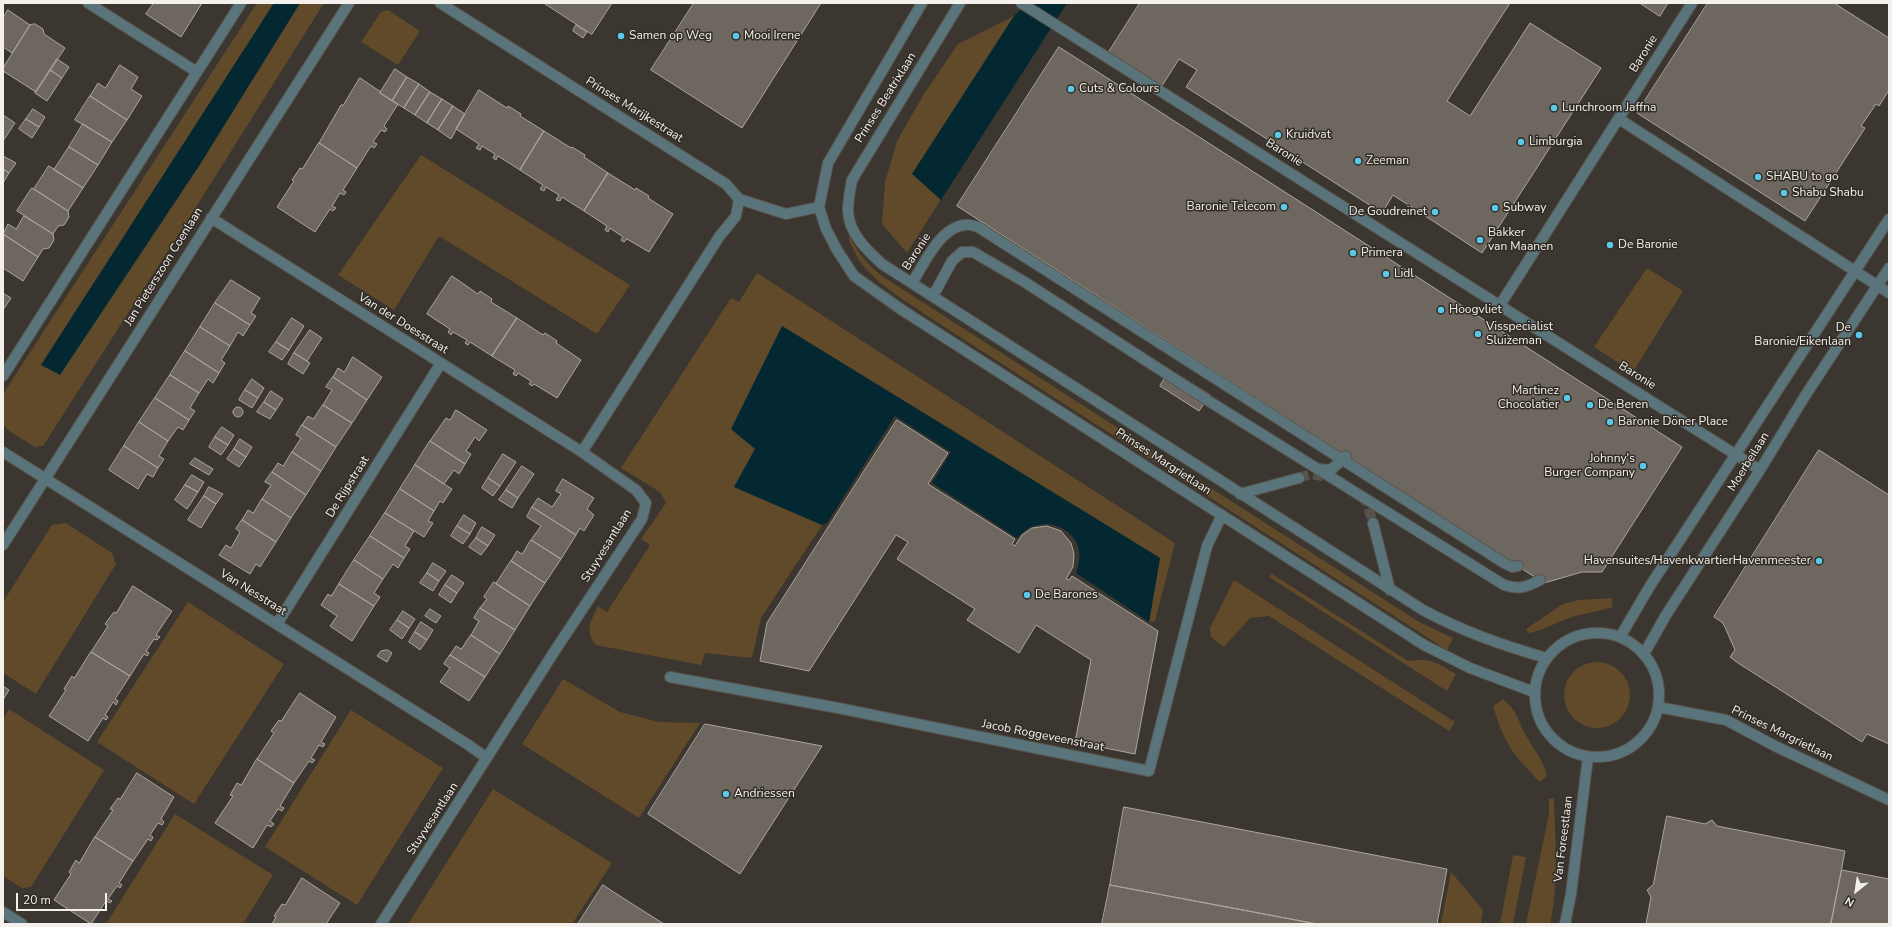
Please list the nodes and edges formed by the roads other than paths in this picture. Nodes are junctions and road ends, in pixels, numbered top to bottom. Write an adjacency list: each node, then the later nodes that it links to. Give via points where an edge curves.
1 (88, 3): 9 (street)
2 (241, 3): 9 (street)
3 (349, 3): 14 (street, Jan Pieterszoon Coenlaan)
4 (440, 3): 11 (street, Prinses Marijkestraat, via 726,184)
5 (922, 3): 12 (street, Prinses Beatrixlaan, via 828,163)
6 (960, 3): 13 (street, Prinses Beatrixlaan, via 852,180)
7 (1021, 3): 22 (street, Baronie)
8 (1692, 3): 10 (street, Baronie)
9 (197, 72): 24 (street)
10 (1619, 119): 17 (street); 22 (street, Baronie)
11 (739, 199): 12 (street, via 786,214); 26 (street, via 736,216 719,237)
12 (819, 207): 34 (street, Prinses Margrietlaan, via 826,229 854,276 902,310)
13 (848, 212): 18 (street, Prinses Margrietlaan, via 861,245 882,264)
14 (211, 218): 23 (street, Van der Doesstraat); 32 (street, Jan Pieterszoon Coenlaan)
15 (1889, 219): 17 (street, Moerbeilaan)
16 (1889, 268): 19 (street, Moerbeilaan)
17 (1856, 271): 19 (street); 27 (street, Moerbeilaan)
18 (912, 283): 21 (street, Prinses Margrietlaan); 28 (street, Baronie, via 945,234 965,225 978,227)
19 (1878, 285): 20 (street); 30 (street, Moerbeilaan)
20 (1889, 293)
21 (933, 296): 29 (street, via 952,261 962,252 973,252 1023,281); 33 (street, Prinses Margrietlaan)
22 (1500, 305): 27 (street, Baronie)
23 (441, 363): 26 (street, Van der Doesstraat); 40 (street, De Rijpstraat)
24 (3, 376)
25 (3, 452): 32 (street, Van Nesstraat)
26 (582, 452): 48 (street, Stuyvesantlaan, via 636,490 646,503 642,519)
27 (1736, 454): 30 (street, Baronie); 41 (street, Moerbeilaan)
28 (1344, 458): 29 (street, via 1331,470); 37 (street, Baronie, via 1504,563 1512,567)
29 (1318, 469): 38 (street, via 1504,585 1515,589 1526,588)
30 (1760, 470): 42 (street, Moerbeilaan, via 1666,615)
31 (1299, 478): 33 (street)
32 (46, 479): 36 (street, Jan Pieterszoon Coenlaan); 40 (street, Van Nesstraat)
33 (1240, 494): 39 (street, Prinses Margrietlaan)
34 (1222, 515): 44 (street, Jacob Roggeveenstraat, via 1207,546 1149,771); 45 (street, Prinses Margrietlaan, via 1424,645 1470,668)
35 (1373, 523): 39 (street)
36 (3, 545)
37 (1518, 566)
38 (1540, 580)
39 (1390, 590): 43 (street, Prinses Margrietlaan, via 1454,627 1483,639)
40 (277, 624): 48 (street, Van Nesstraat)
41 (1620, 637): 42 (street); 43 (street, via 1605,633 1583,634 1562,643)
42 (1644, 654): 46 (street, via 1658,685)
43 (1546, 658): 45 (street, via 1538,674)
44 (670, 677)
45 (1534, 692): 47 (street, via 1538,715 1549,735 1562,747)
46 (1658, 707): 47 (street, via 1649,729 1633,746 1612,756); 49 (street, Prinses Margrietlaan, via 1726,720)
47 (1588, 757): 53 (street, Van Foreestlaan)
48 (487, 758): 52 (street, Stuyvesantlaan)
49 (1889, 800)
50 (3, 912): 51 (street)
51 (22, 924)
52 (381, 924)
53 (1565, 924)

